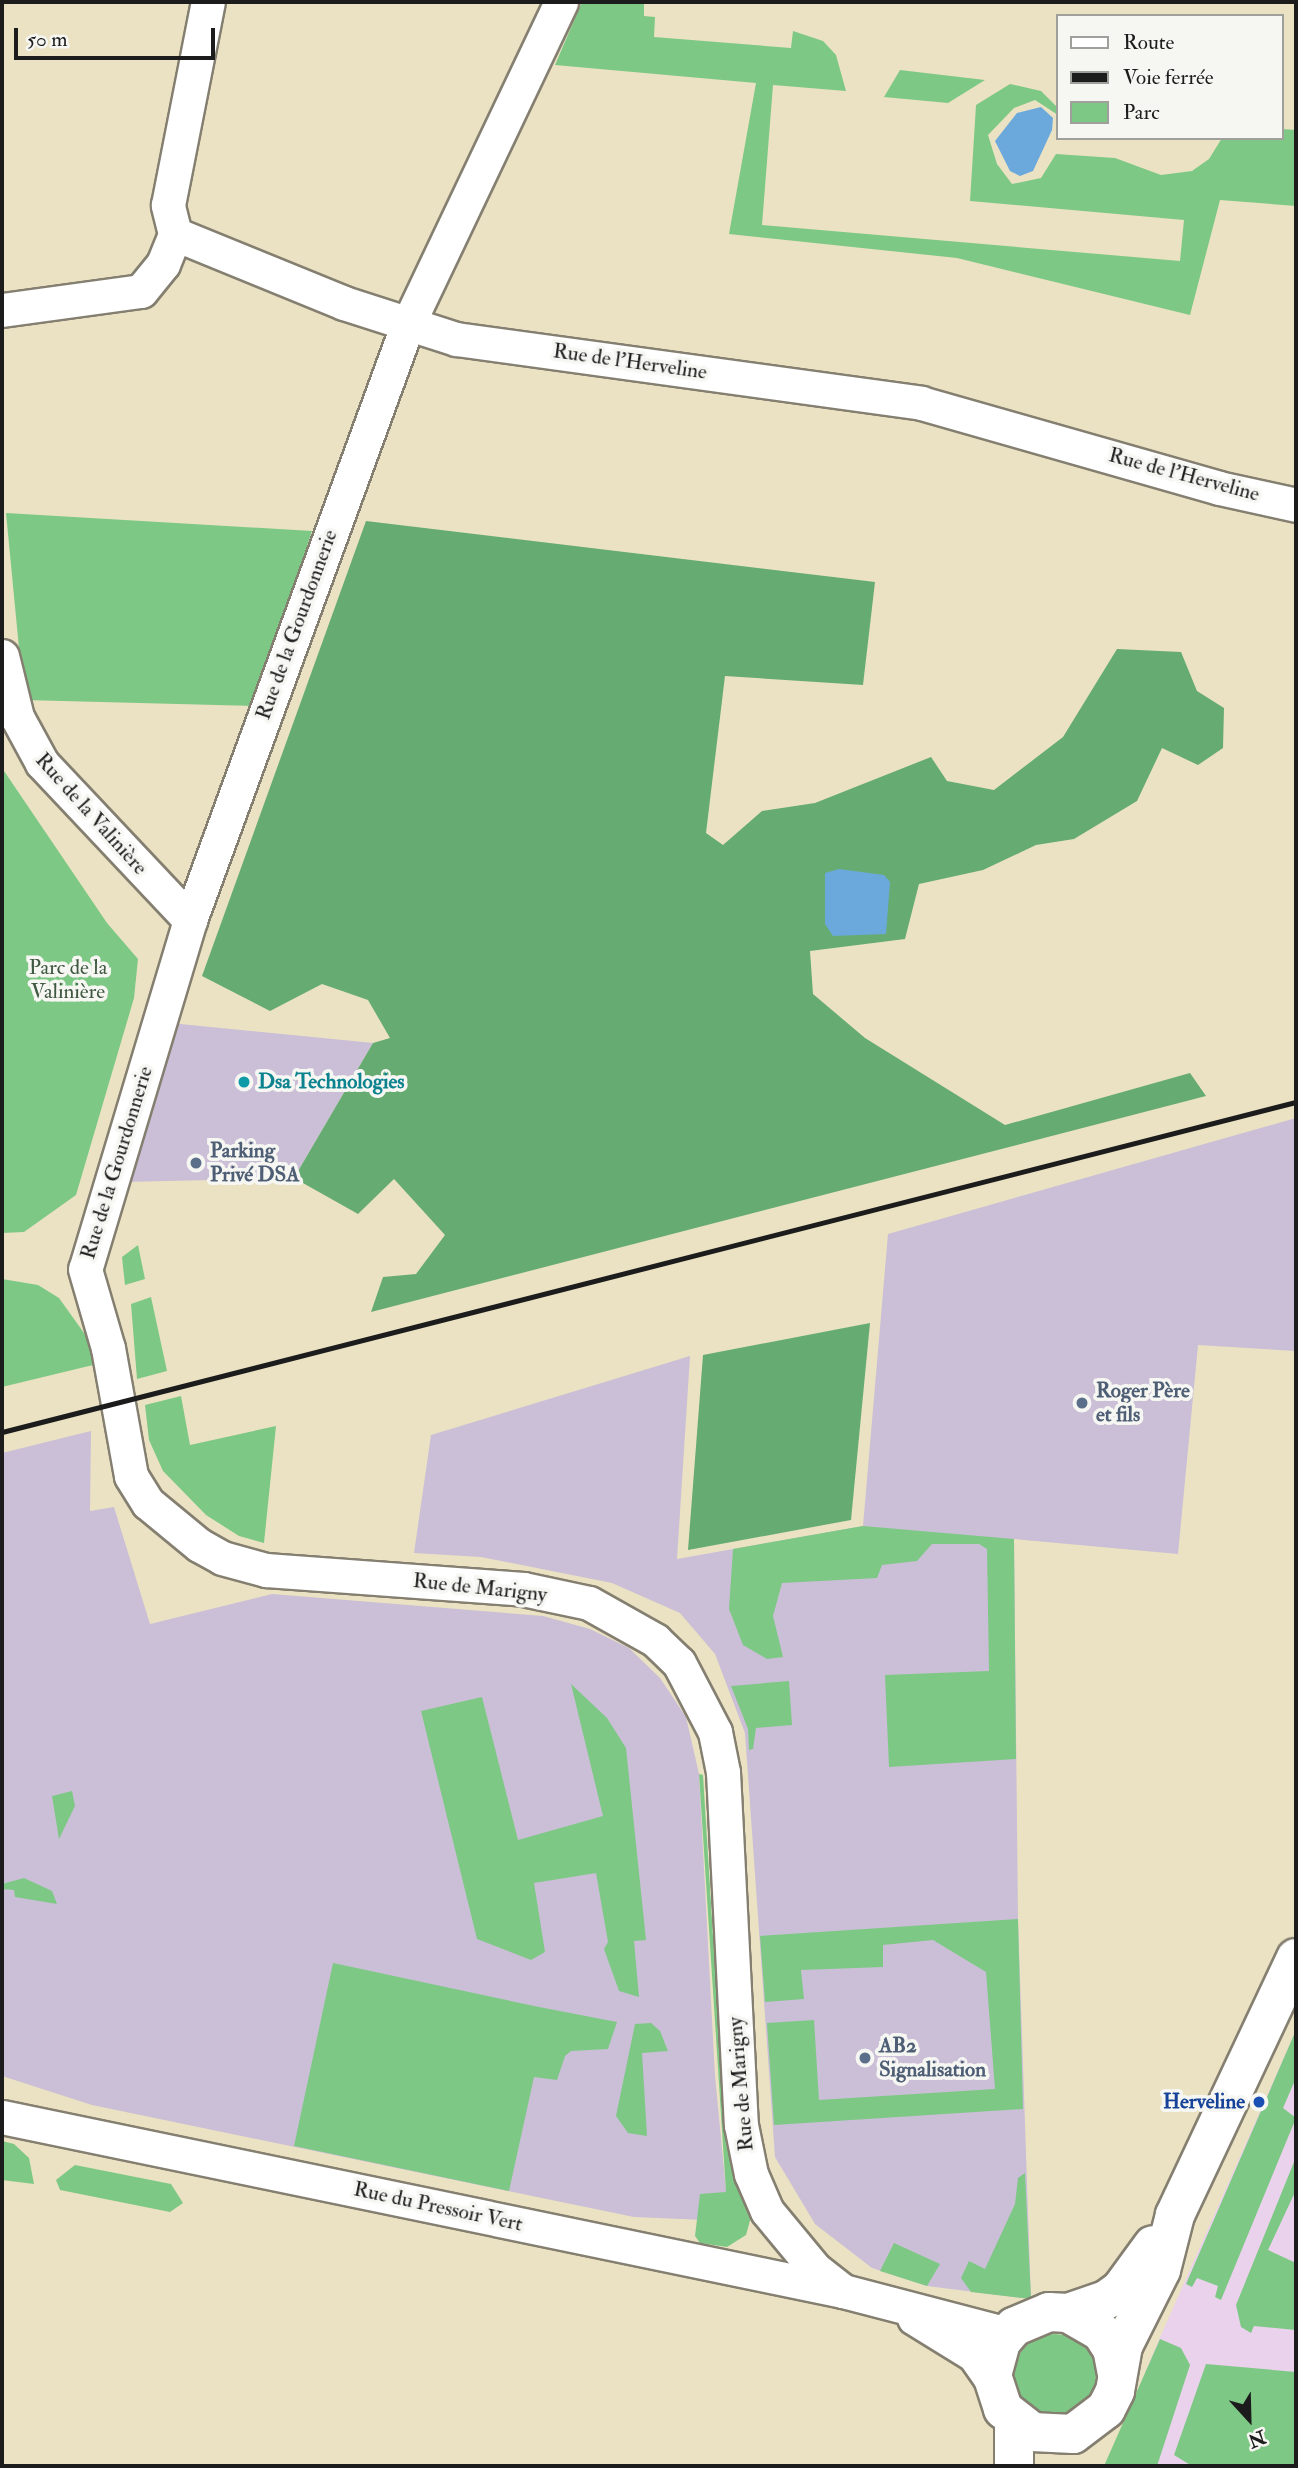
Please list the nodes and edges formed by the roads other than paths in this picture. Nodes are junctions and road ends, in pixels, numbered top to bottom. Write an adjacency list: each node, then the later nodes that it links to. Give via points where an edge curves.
1 (208, 2): 3 (street, via 168,205)
2 (561, 2): 5 (street, Rue de la Gourdonnerie)
3 (175, 234): 4 (street, via 163,264 141,291); 5 (street, Rue de l'Herveline)
4 (2, 310)
5 (407, 326): 6 (street, Rue de l'Herveline, via 456,339 921,403 1219,488); 8 (street, Rue de la Gourdonnerie)
6 (1296, 505)
7 (2, 656): 8 (street, Rue de la Valinière, via 17,717 42,763)
8 (190, 920): 9 (street, Rue de la Gourdonnerie)
9 (85, 1269): 13 (street, Rue de Marigny, via 108,1348 131,1476 148,1503 199,1545 222,1558 266,1570 523,1589 589,1603 655,1640 679,1663 715,1732 723,1772 741,2125 751,2174 767,2211 815,2269)
10 (1296, 1958): 12 (main road)
11 (2, 2117): 13 (street, Rue du Pressoir Vert)
12 (1175, 2215): 15 (main road, via 1121,2289 1106,2300); 17 (main road, via 1161,2270 1123,2346)
13 (843, 2291): 14 (street, Rue du Pressoir Vert)
14 (874, 2298): 16 (street, Rue du Pressoir Vert); 18 (street, Rue du Pressoir Vert, via 936,2328 974,2355)
15 (1068, 2313): 16 (main road, via 1030,2317); 17 (main road, via 1101,2332 1112,2350)
16 (1008, 2334): 18 (main road, via 994,2358)
17 (1117, 2374): 20 (main road, via 1106,2409)
18 (994, 2384): 19 (main road, via 1003,2409)
19 (1014, 2422): 20 (main road, via 1052,2437); 21 (main road)
20 (1065, 2450)
21 (1014, 2466)

